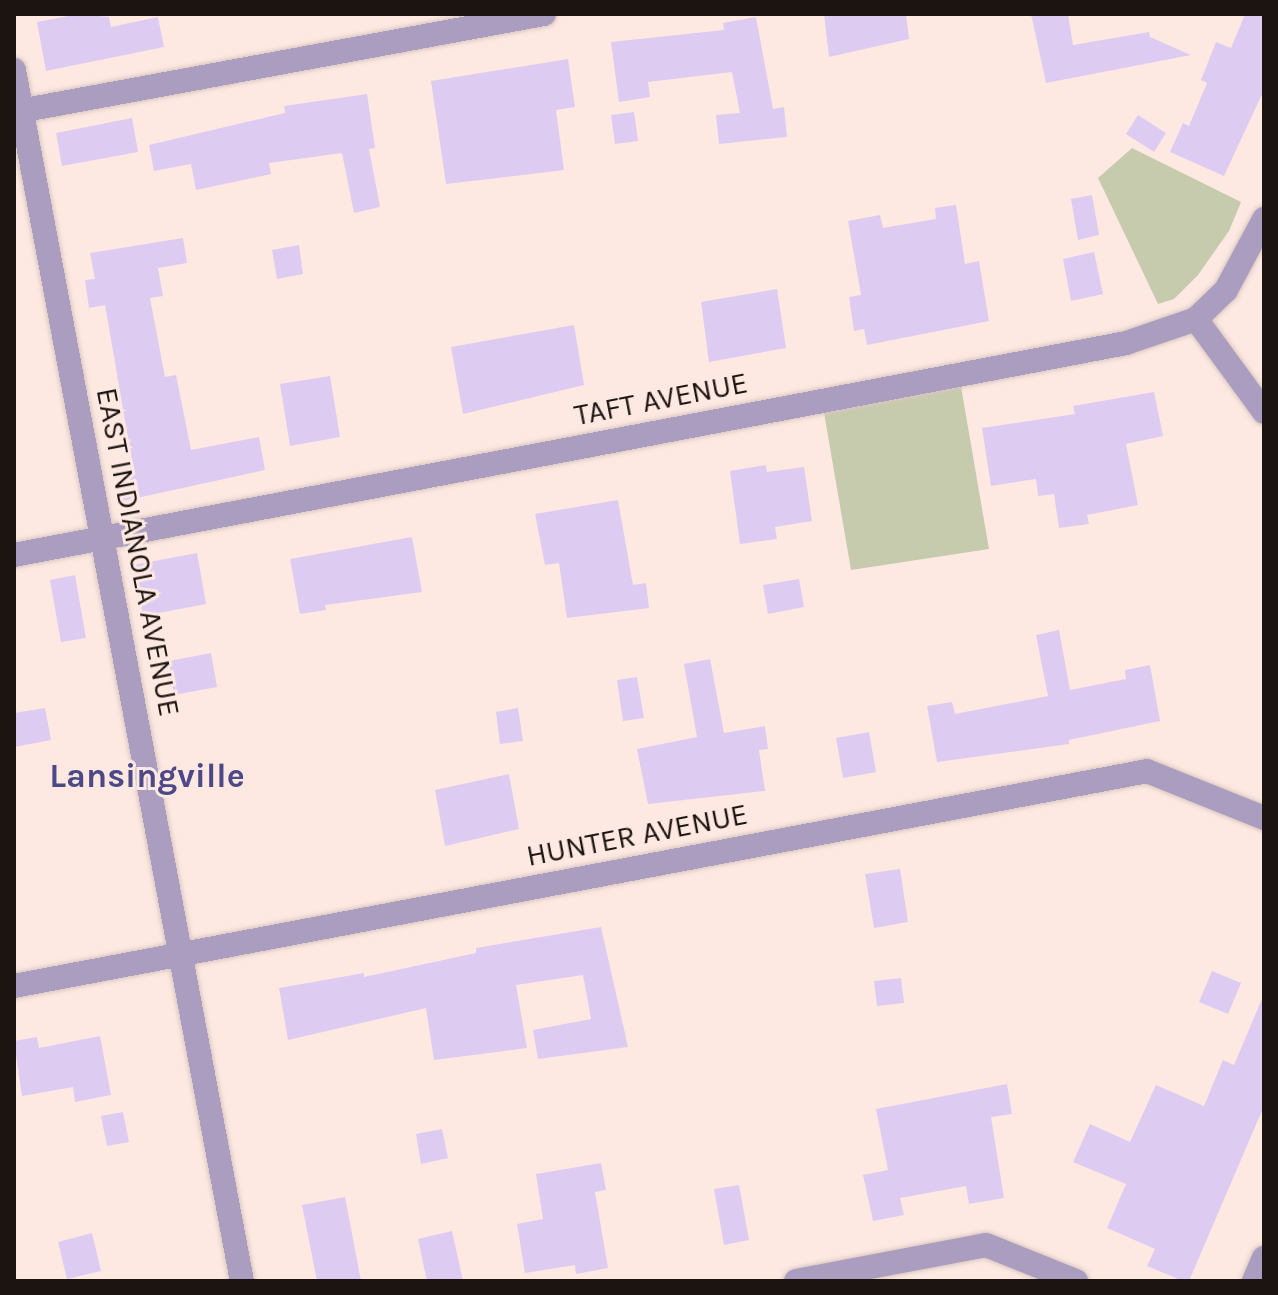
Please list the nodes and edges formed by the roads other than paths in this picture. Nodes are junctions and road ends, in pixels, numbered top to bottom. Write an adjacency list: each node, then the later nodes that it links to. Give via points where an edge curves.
1 (544, 14): 3 (street)
2 (14, 70): 3 (street, EAST INDIANOLA AVENUE)
3 (18, 112): 7 (street, EAST INDIANOLA AVENUE)
4 (1264, 219): 5 (street, TAFT AVENUE, via 1233,280)
5 (1196, 319): 6 (street); 7 (street, TAFT AVENUE, via 1126,343)
6 (1264, 412)
7 (103, 538): 8 (street, TAFT AVENUE); 10 (street, EAST INDIANOLA AVENUE)
8 (14, 555)
9 (1264, 818): 10 (street, HUNTER AVENUE, via 1147,771)
10 (181, 954): 11 (street, HUNTER AVENUE); 13 (street, EAST INDIANOLA AVENUE)
11 (14, 986)
12 (1264, 1258): 16 (street)
13 (242, 1281)
14 (796, 1281): 15 (street, via 986,1245)
15 (1076, 1281)
16 (1254, 1281)

